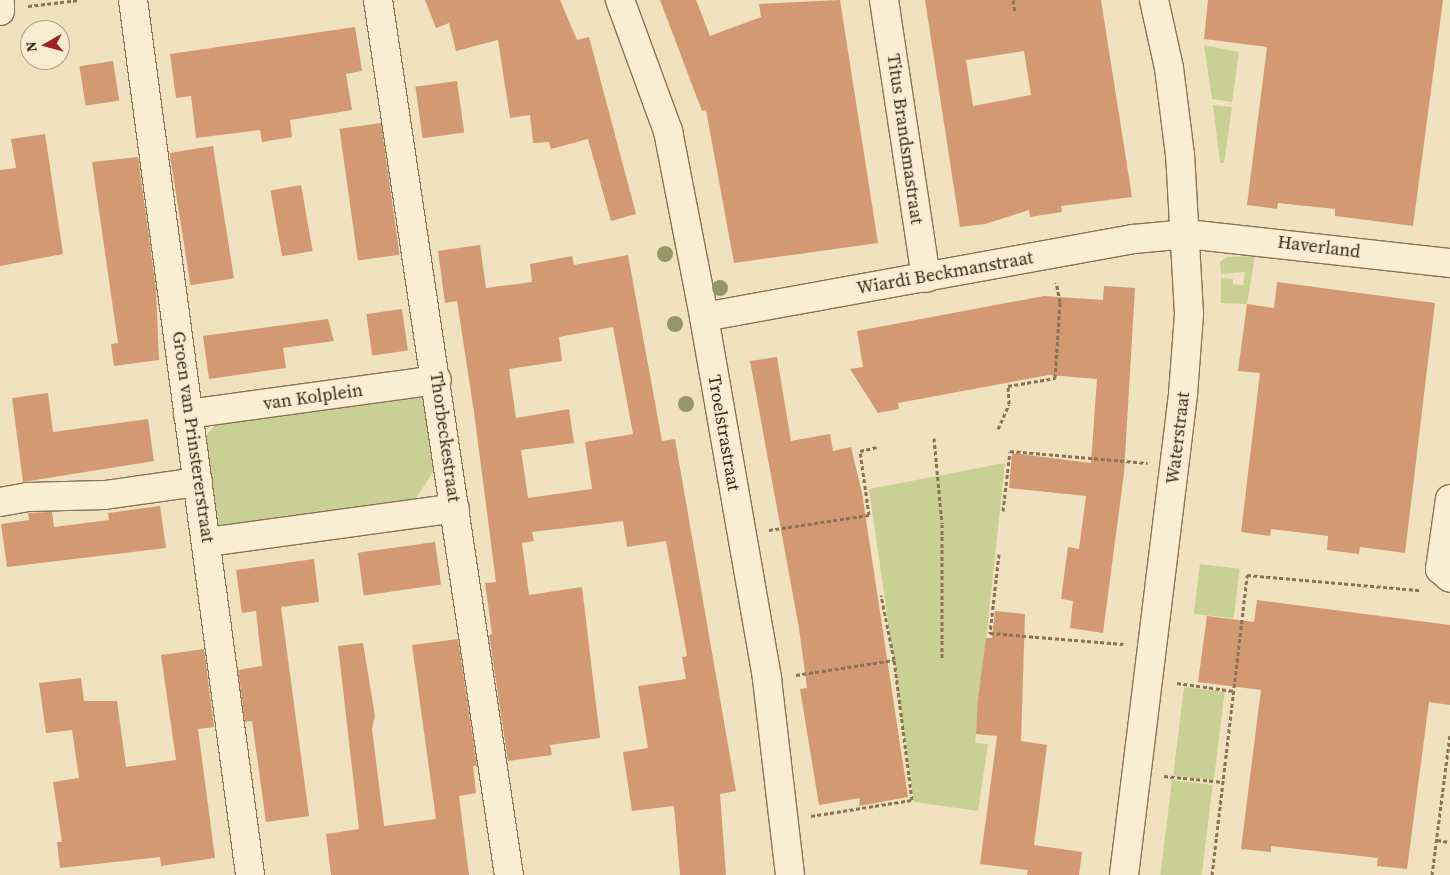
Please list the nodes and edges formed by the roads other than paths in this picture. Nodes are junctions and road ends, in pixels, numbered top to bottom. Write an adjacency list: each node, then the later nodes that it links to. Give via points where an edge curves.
1 (133, 0): 11 (street, Groen van Prinstererstraat)
2 (378, 0): 10 (street, Thorbeckestraat)
3 (620, 0): 9 (street, Troelstrastraat, via 668,131)
4 (884, 0): 8 (street, Titus Brandsmastraat)
5 (1154, 0): 6 (street, Waterstraat, via 1169,68)
6 (1187, 234): 7 (street, Haverland); 8 (street, Wiardi Beckmanstraat, via 1134,238); 21 (street, Waterstraat, via 1189,314 1175,465)
7 (1450, 263)
8 (926, 278): 9 (street, Wiardi Beckmanstraat)
9 (704, 317): 20 (street, Troelstrastraat, via 767,679)
10 (437, 380): 11 (street, van Kolplein); 15 (street, Thorbeckestraat)
11 (188, 414): 12 (street, Groen van Prinstererstraat)
12 (198, 482): 14 (street, via 105,495); 16 (street, Groen van Prinstererstraat)
13 (1450, 499): 17 (street)
14 (0, 502)
15 (455, 508): 16 (street); 19 (street, Thorbeckestraat)
16 (208, 542): 18 (street, Groen van Prinstererstraat)
17 (1438, 584)
18 (250, 875)
19 (509, 875)
20 (790, 875)
21 (1124, 875)

